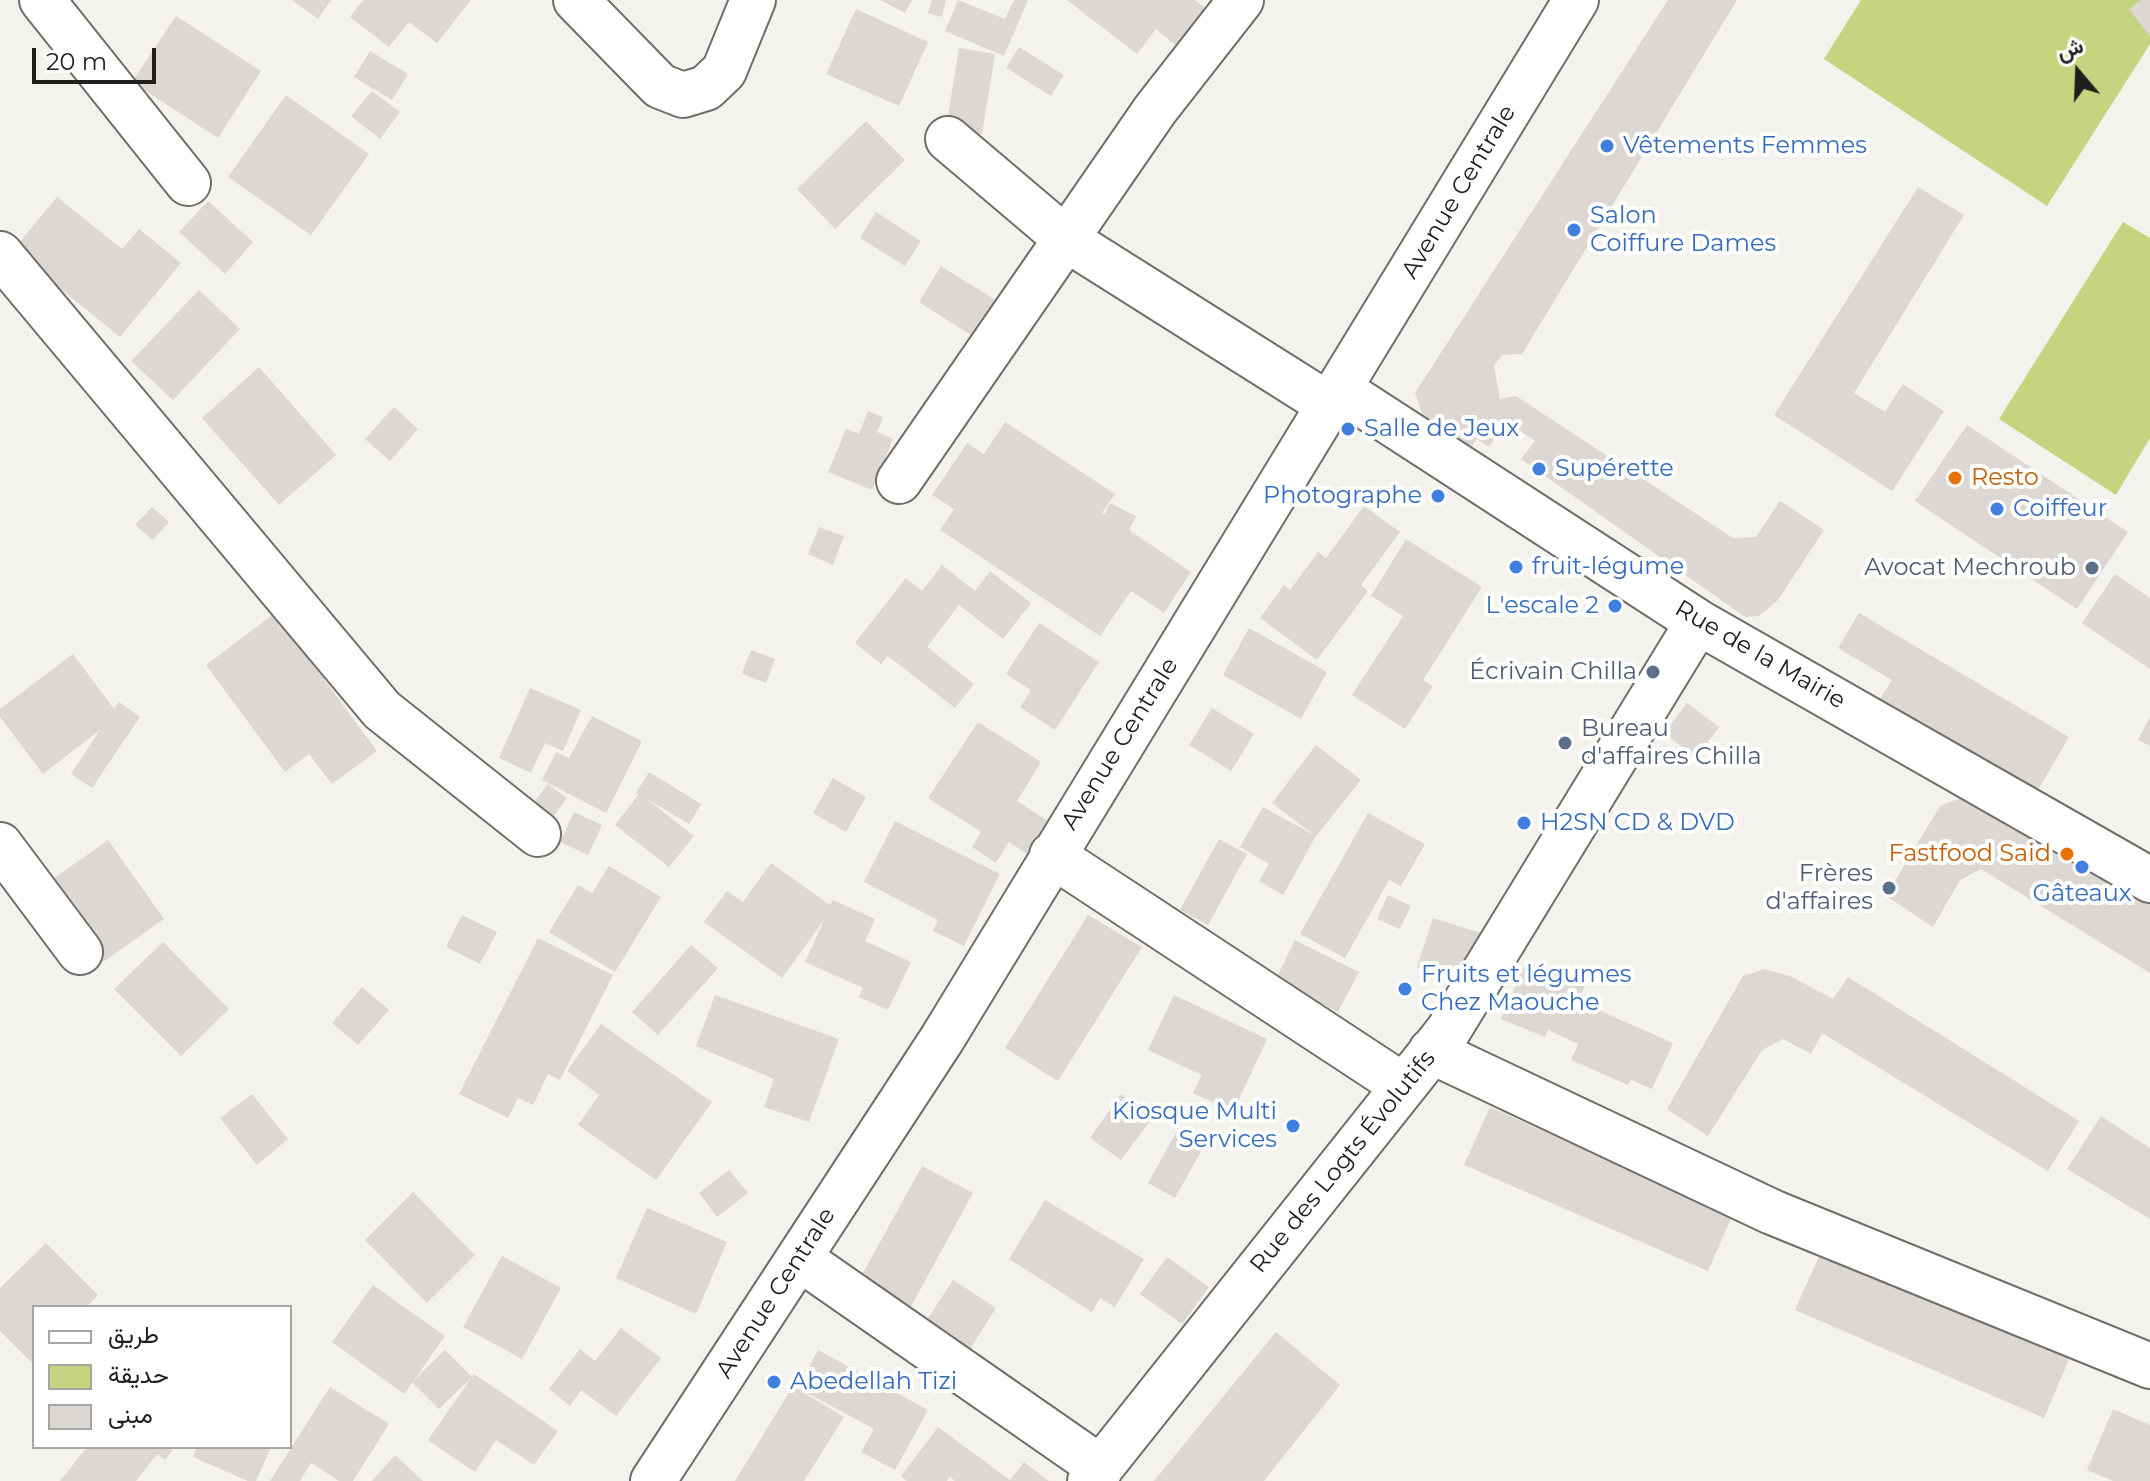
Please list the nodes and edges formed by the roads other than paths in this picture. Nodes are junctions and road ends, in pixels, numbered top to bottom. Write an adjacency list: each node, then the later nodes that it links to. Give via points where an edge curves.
1 (42, 0): 7 (street)
2 (576, 0): 3 (street, via 660,86 683,95 706,88 724,71)
3 (753, 0)
4 (1241, 0): 8 (street, via 1155,110)
5 (1576, 0): 10 (street, Avenue Centrale)
6 (948, 139): 8 (street, Rue de la Mairie)
7 (188, 183)
8 (1066, 239): 10 (street, Rue de la Mairie); 11 (street)
9 (0, 254): 13 (street, via 382,710)
10 (1334, 397): 12 (street, Rue de la Mairie); 15 (street, Avenue Centrale)
11 (899, 481)
12 (1698, 622): 16 (street, Rue de la Mairie); 18 (street, Rue des Logts Évolutifs)
13 (538, 834)
14 (0, 845): 17 (street)
15 (1052, 855): 19 (street); 20 (street, Avenue Centrale, via 942,1039)
16 (2150, 880)
17 (80, 952)
18 (1431, 1051): 19 (street, Rue des Logts Évolutifs); 21 (street, via 1772,1212)
19 (1402, 1085): 22 (street, Rue des Logts Évolutifs)
20 (799, 1258): 22 (street); 23 (street, Avenue Centrale)
21 (2150, 1366)
22 (1095, 1474)
23 (653, 1481)

